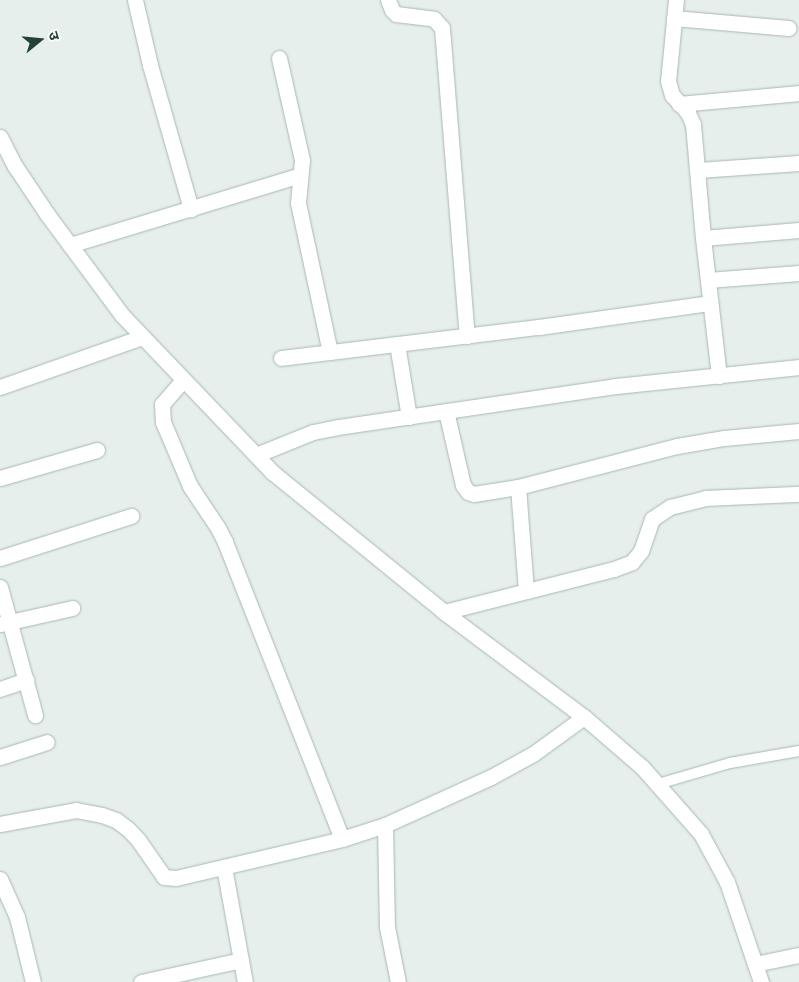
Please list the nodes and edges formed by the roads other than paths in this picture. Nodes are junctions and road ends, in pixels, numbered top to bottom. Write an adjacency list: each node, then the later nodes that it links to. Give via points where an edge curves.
1 (135, 0): 13 (street)
2 (388, 0): 21 (street, via 396,14 429,17 438,21 442,28)
3 (676, 0): 4 (street)
4 (674, 18): 5 (street); 8 (street, via 668,81)
5 (789, 28)
6 (279, 58): 12 (street, via 300,145)
7 (799, 93): 8 (street)
8 (678, 104): 11 (street, via 693,124)
9 (0, 137): 16 (street, via 15,166)
10 (799, 162): 11 (street)
11 (698, 170): 15 (street)
12 (300, 175): 13 (street); 23 (street, via 298,203)
13 (191, 209): 16 (street)
14 (799, 230): 15 (street)
15 (703, 238): 18 (street)
16 (70, 246): 20 (street)
17 (799, 273): 18 (street)
18 (708, 280): 19 (street)
19 (710, 303): 21 (street); 26 (street)
20 (142, 336): 27 (street); 28 (street)
21 (468, 336): 22 (street)
22 (397, 344): 23 (street); 30 (street)
23 (330, 352): 24 (street)
24 (281, 358)
25 (799, 367): 26 (street)
26 (719, 376): 29 (street, via 616,386)
27 (183, 380): 33 (street); 54 (street, via 162,404 163,422 190,486 225,542)
28 (0, 387)
29 (446, 412): 30 (street); 35 (street, via 461,476 468,492 481,494)
30 (409, 417): 33 (street, via 313,432)
31 (799, 431): 35 (street, via 677,446)
32 (97, 450): 34 (street)
33 (256, 456): 42 (street)
34 (0, 478)
35 (518, 487): 40 (street)
36 (799, 494): 40 (street, via 706,498 670,507 652,519 641,551 632,562)
37 (131, 516): 38 (street)
38 (0, 558)
39 (0, 588): 43 (street)
40 (526, 591): 42 (street)
41 (72, 608): 43 (street)
42 (444, 612): 47 (street)
43 (5, 623): 44 (street)
44 (26, 680): 45 (street); 46 (street)
45 (0, 688)
46 (35, 715)
47 (584, 717): 51 (street); 53 (street, via 492,778)
48 (47, 742): 50 (street)
49 (799, 751): 51 (lane, via 722,765)
50 (0, 757)
51 (658, 784): 59 (street, via 701,834 727,882)
52 (0, 824): 55 (street, via 76,810 116,820 128,828 164,877 176,878)
53 (385, 824): 54 (street); 63 (street, via 387,927)
54 (342, 839): 55 (street)
55 (224, 867): 58 (street)
56 (0, 879): 60 (street, via 17,917)
57 (799, 955): 59 (street)
58 (241, 960): 61 (street); 62 (street)
59 (755, 964): 64 (street)
60 (33, 982)
61 (141, 982)
62 (245, 982)
63 (398, 982)
64 (761, 982)

